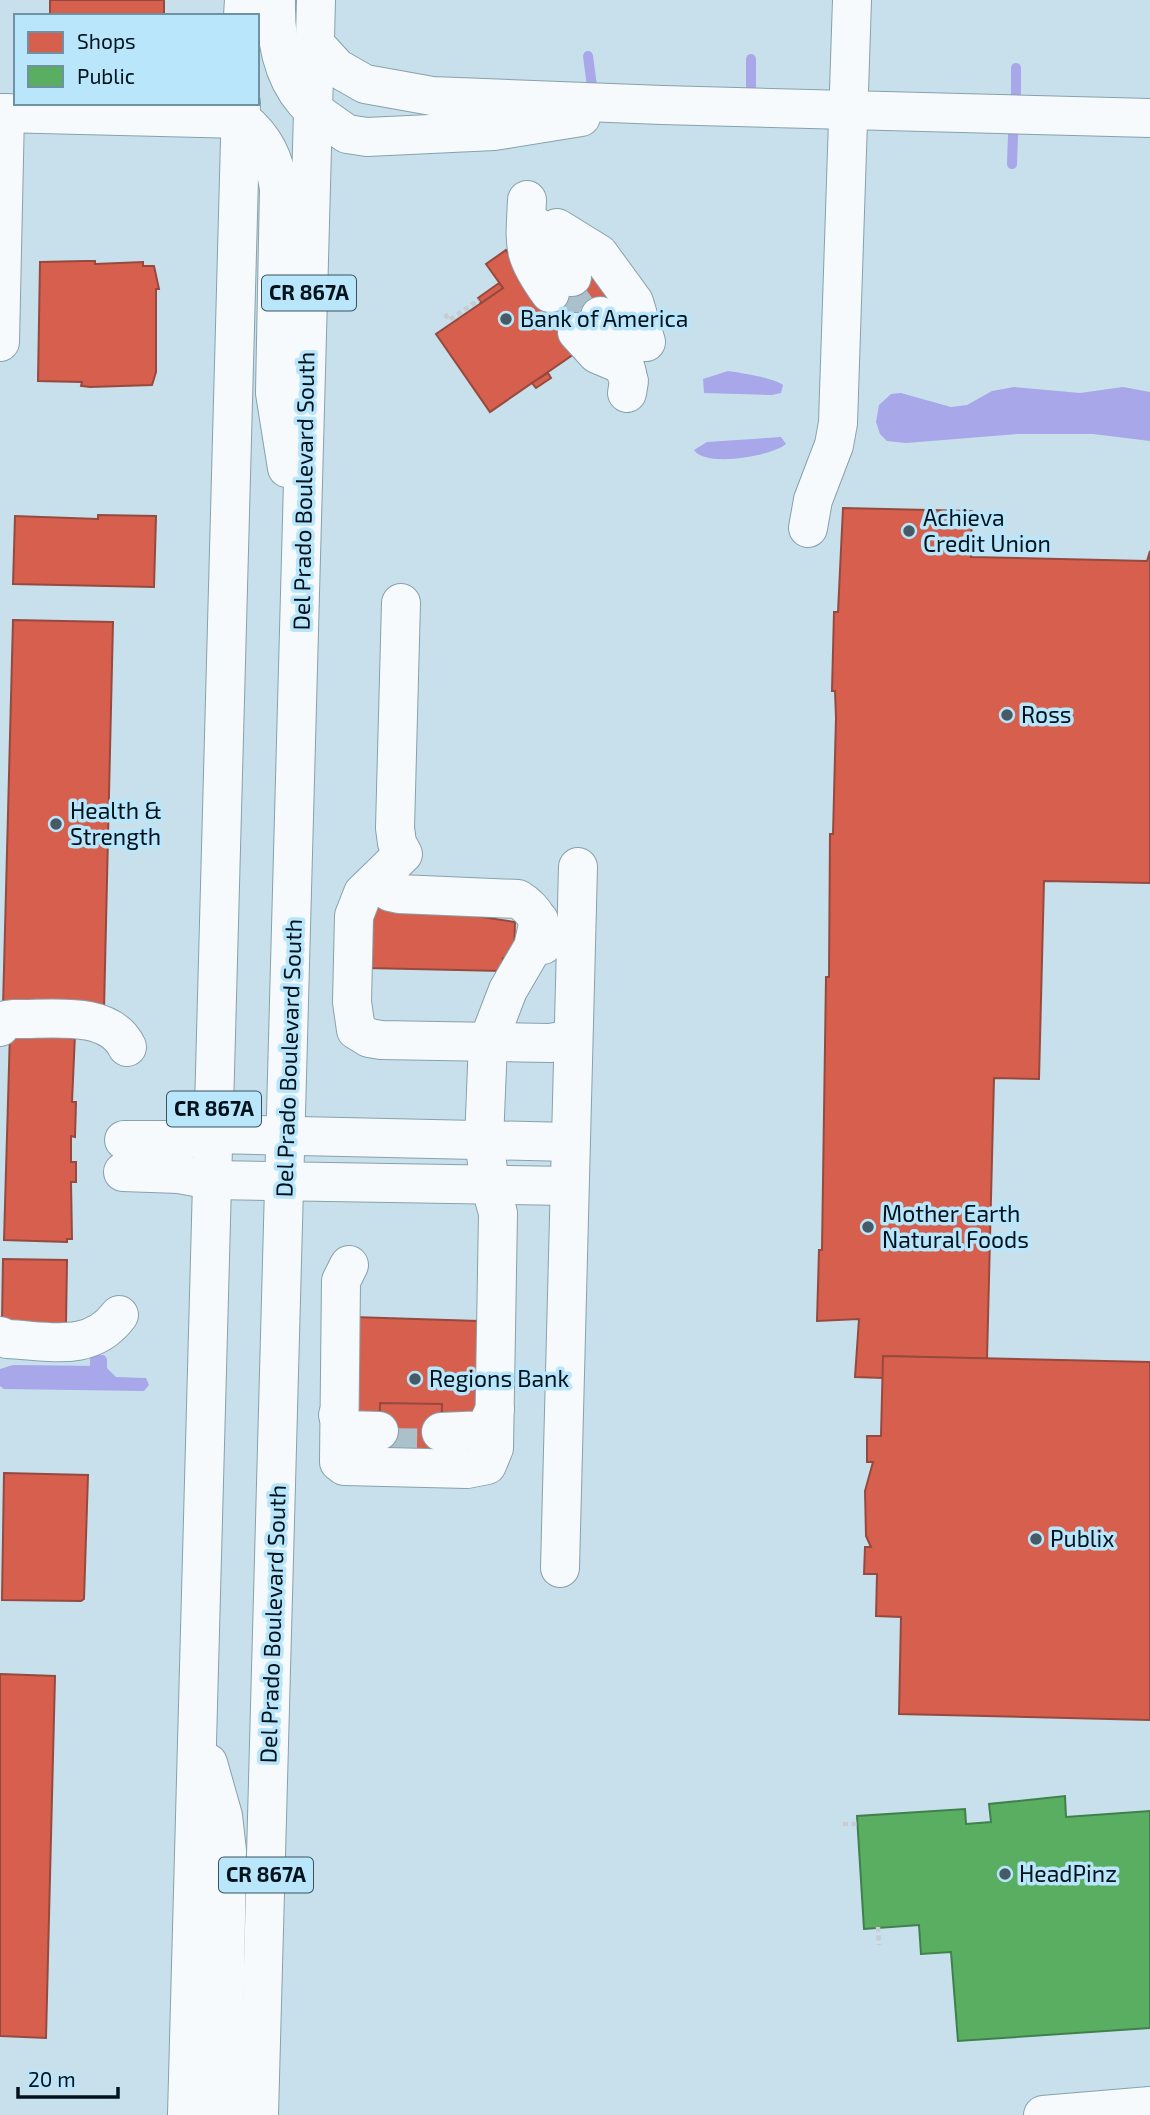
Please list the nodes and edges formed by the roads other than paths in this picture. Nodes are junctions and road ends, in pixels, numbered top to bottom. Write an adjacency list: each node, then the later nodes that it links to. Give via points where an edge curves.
1 (276, 0): 6 (main road, via 275,29 289,80)
2 (316, 0): 4 (main road, Del Prado Boulevard South / CR 867A)
3 (852, 0): 7 (main road)
4 (315, 44): 5 (main road, via 337,68 365,84 405,93); 6 (main road, Del Prado Boulevard South / CR 867A)
5 (663, 106): 6 (main road, via 526,128 367,137 346,134); 7 (main road)
6 (313, 110): 15 (main road, Del Prado Boulevard South / CR 867A)
7 (850, 110): 10 (main road); 14 (main road, via 838,423)
8 (241, 111): 9 (main road); 15 (main road, via 257,131 277,174 275,393); 23 (main road, CR 867A)
9 (3, 113): 13 (main road)
10 (1150, 118)
11 (567, 281): 12 (main road, via 536,218 599,254 634,302 632,370)
12 (594, 320)
13 (0, 342)
14 (808, 528)
15 (303, 542): 24 (main road, Del Prado Boulevard South / CR 867A)
16 (401, 603): 18 (main road, via 396,828 403,854)
17 (578, 867): 20 (main road)
18 (381, 877): 21 (main road, via 363,893 354,916 352,1002 356,1030 381,1040); 21 (main road, via 390,892 399,894 518,899 530,906 539,920 544,952 537,990)
19 (0, 1027): 22 (main road, via 13,1019 92,1022 114,1029)
20 (573, 1039): 21 (main road, via 550,1044); 26 (main road)
21 (488, 1042): 25 (main road)
22 (127, 1047)
23 (214, 1134): 24 (main road); 27 (main road, CR 867A); 27 (main road, via 124,1156)
24 (286, 1136): 25 (main road); 28 (main road, Del Prado Boulevard South / CR 867A)
25 (484, 1141): 26 (main road); 29 (main road)
26 (570, 1142): 30 (main road)
27 (212, 1180): 28 (main road); 39 (main road, CR 867A)
28 (286, 1180): 29 (main road); 41 (main road, Del Prado Boulevard South / CR 867A)
29 (490, 1184): 30 (main road); 34 (main road, via 498,1213)
30 (569, 1186): 38 (main road)
31 (349, 1265): 35 (main road, via 341,1280)
32 (119, 1315): 33 (main road, via 103,1333 88,1340)
33 (0, 1336)
34 (495, 1419): 35 (main road, via 492,1458 487,1465 467,1469 344,1466 337,1456); 37 (main road, via 484,1447)
35 (338, 1423): 36 (main road, via 346,1430)
36 (379, 1439)
37 (442, 1440)
38 (560, 1568)
39 (197, 1723): 42 (main road, CR 867A); 43 (main road, via 223,1816 227,1851)
40 (1150, 2106): 44 (main road)
41 (262, 2108)
42 (187, 2115)
43 (223, 2115)
44 (1043, 2115)

